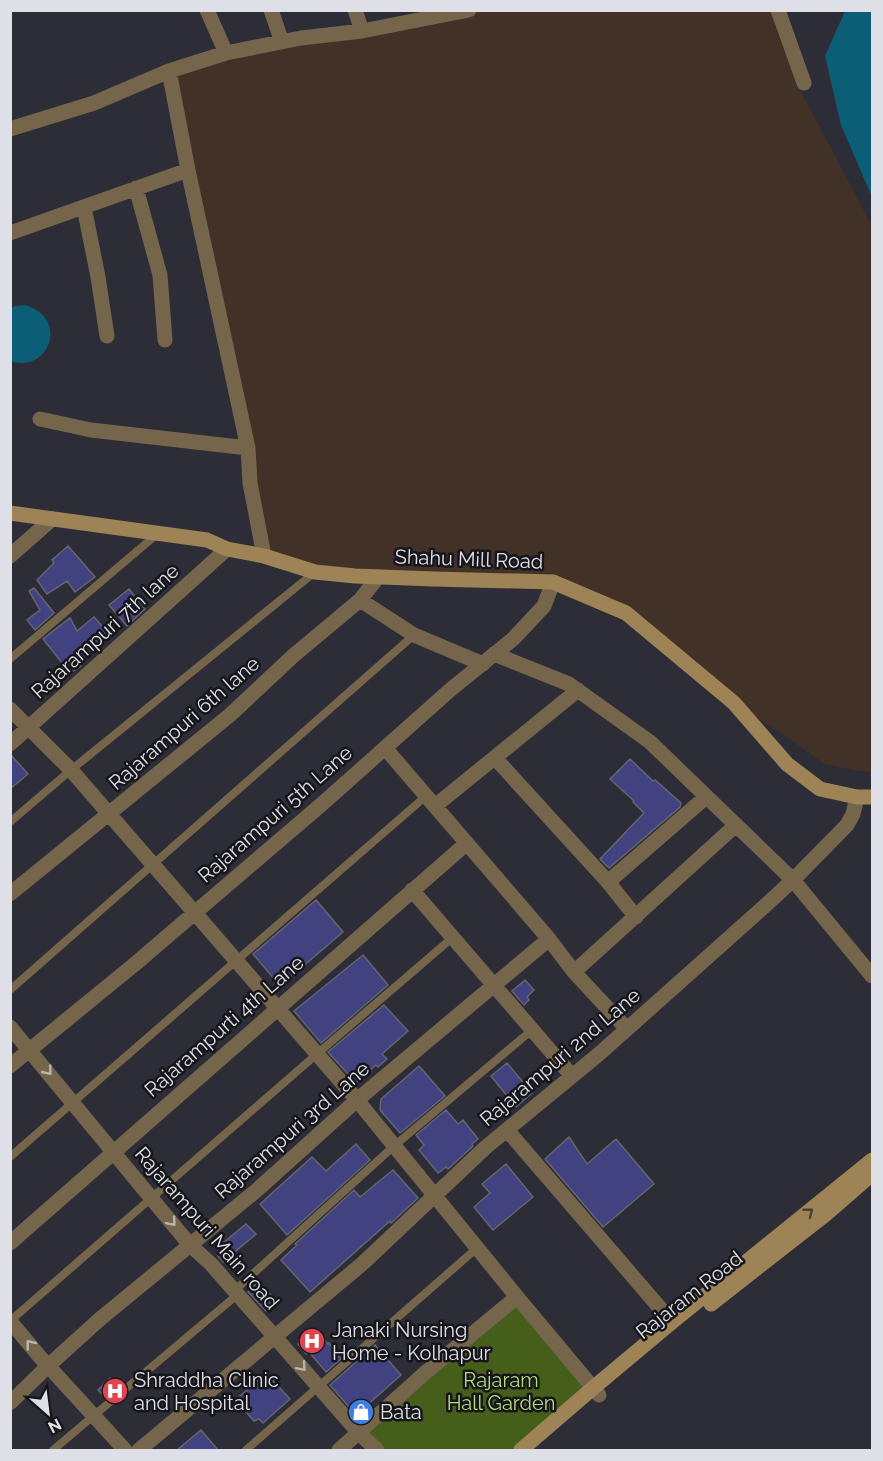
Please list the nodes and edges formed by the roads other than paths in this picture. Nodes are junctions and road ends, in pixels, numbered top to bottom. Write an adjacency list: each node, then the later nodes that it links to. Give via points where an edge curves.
1 (207, 10): 9 (street)
2 (271, 10): 8 (street)
3 (355, 10): 7 (street)
4 (468, 10): 6 (street)
5 (778, 10): 11 (street)
6 (451, 12): 7 (street)
7 (362, 31): 8 (street)
8 (282, 42): 9 (street)
9 (226, 53): 10 (street)
10 (169, 71): 12 (street, via 94,103); 13 (street)
11 (804, 83)
12 (10, 129)
13 (188, 170): 14 (street); 20 (street)
14 (136, 188): 15 (street); 18 (street, via 160,274)
15 (84, 207): 16 (street); 17 (street)
16 (10, 233)
17 (107, 336)
18 (165, 340)
19 (40, 419): 20 (street, via 91,430)
20 (248, 448): 26 (street, via 250,483)
21 (10, 513): 22 (main road, Shahu Mill Road)
22 (52, 519): 23 (main road, Shahu Mill Road); 25 (street)
23 (157, 534): 24 (main road, Shahu Mill Road, via 207,540); 32 (lane)
24 (227, 549): 26 (main road, Shahu Mill Road); 36 (street, Rajarampuri 7th lane)
25 (10, 556)
26 (264, 556): 27 (main road, Shahu Mill Road)
27 (315, 572): 28 (main road, Shahu Mill Road); 40 (lane)
28 (378, 577): 29 (main road, Shahu Mill Road); 30 (street, Rajarampuri 6th lane)
29 (553, 582): 33 (street, Rajarampuri 5th Lane, via 544,606); 42 (main road, Shahu Mill Road, via 626,613 734,703 787,764 820,789)
30 (360, 600): 31 (street); 45 (street, Rajarampuri 6th lane)
31 (414, 635): 33 (street); 49 (lane)
32 (10, 659)
33 (488, 659): 34 (street); 38 (street, Rajarampuri 5th Lane)
34 (578, 690): 39 (street); 41 (street, via 650,742)
35 (10, 709): 36 (street)
36 (28, 728): 37 (street, Rajarampuri 7th lane); 40 (street)
37 (10, 744)
38 (385, 748): 44 (street); 54 (street, Rajarampuri 5th Lane)
39 (495, 758): 44 (street); 51 (street)
40 (71, 770): 45 (street); 46 (lane)
41 (706, 796): 47 (street); 51 (street)
42 (857, 797): 43 (main road, Shahu Mill Road); 50 (street, Rajarampuri 2nd Lane, via 847,825)
43 (873, 797)
44 (431, 801): 48 (street); 58 (lane)
45 (109, 815): 49 (street); 53 (street, Rajarampuri 6th lane)
46 (10, 822)
47 (736, 825): 50 (street); 55 (street)
48 (467, 843): 52 (street, Rajarampurti 4th Lane); 57 (street)
49 (153, 866): 54 (street); 62 (lane)
50 (793, 880): 60 (street); 65 (street, Rajarampuri 2nd Lane)
51 (608, 882): 55 (street)
52 (412, 890): 56 (street); 63 (street, Rajarampurti 4th Lane)
53 (10, 894)
54 (194, 912): 58 (street); 67 (street, Rajarampuri 5th Lane)
55 (636, 917): 59 (street)
56 (453, 938): 61 (street); 68 (lane)
57 (549, 939): 59 (street); 61 (street, Rajarampuri 3rd Lane)
58 (236, 960): 63 (street); 72 (lane)
59 (574, 972): 65 (street)
60 (873, 976)
61 (494, 986): 66 (street); 71 (street, Rajarampuri 3rd Lane)
62 (10, 990)
63 (277, 1008): 68 (street); 75 (street, Rajarampurti 4th Lane)
64 (10, 1027): 67 (street, Rajarampuri Main road)
65 (627, 1029): 70 (street, Rajarampuri 2nd Lane)
66 (532, 1030): 70 (street); 74 (lane)
67 (31, 1050): 69 (street, Rajarampuri 5th Lane); 72 (street, Rajarampuri Main road, one-way to 72)
68 (317, 1054): 71 (street); 80 (lane)
69 (10, 1066)
70 (572, 1076): 73 (street, Rajarampuri 2nd Lane)
71 (357, 1100): 74 (street); 82 (street, Rajarampuri 3rd Lane)
72 (74, 1102): 75 (street, Rajarampuri Main road); 76 (lane)
73 (507, 1130): 79 (street, Rajarampuri 2nd Lane); 86 (street)
74 (394, 1146): 79 (street); 84 (lane)
75 (114, 1152): 80 (street, Rajarampuri Main road); 81 (street, Rajarampurti 4th Lane)
76 (10, 1157)
77 (873, 1160): 86 (main road, one-way to 77)
78 (873, 1174): 91 (main road, Rajaram Road)
79 (435, 1196): 83 (street); 88 (street, Rajarampuri 2nd Lane, via 362,1264)
80 (152, 1198): 82 (street, Rajarampuri Main road, one-way to 82); 87 (lane)
81 (10, 1243)
82 (190, 1245): 84 (street, Rajarampuri Main road); 89 (street, Rajarampuri 3rd Lane)
83 (477, 1248): 85 (street); 90 (lane)
84 (236, 1293): 88 (street, Rajarampuri Main road); 93 (lane)
85 (517, 1297): 91 (street); 94 (street)
86 (672, 1322): 91 (main road)
87 (11, 1324): 89 (street, one-way to 87)
88 (274, 1337): 90 (street, Rajarampuri Main road, one-way to 90); 97 (street)
89 (48, 1366): 92 (street, Rajarampuri 3rd Lane); 93 (street)
90 (319, 1386): 94 (street, Rajarampuri Main road); 98 (lane)
91 (596, 1391): 101 (main road); 102 (main road, Rajaram Road)
92 (10, 1403)
93 (93, 1415): 95 (lane); 96 (street)
94 (359, 1433): 99 (street); 100 (street, Rajarampuri Main road)
95 (53, 1450)
96 (125, 1450)
97 (139, 1450)
98 (246, 1450)
99 (339, 1450)
100 (377, 1450)
101 (521, 1450)
102 (533, 1450)

